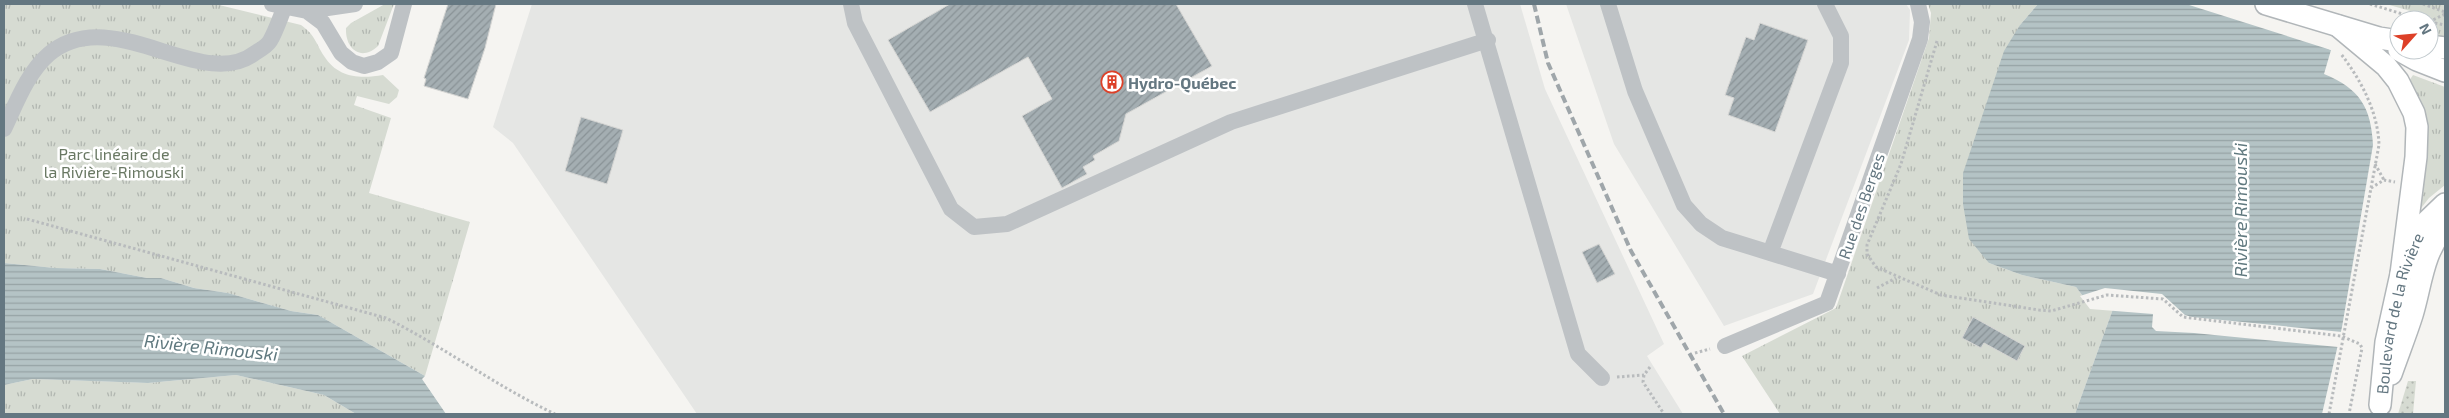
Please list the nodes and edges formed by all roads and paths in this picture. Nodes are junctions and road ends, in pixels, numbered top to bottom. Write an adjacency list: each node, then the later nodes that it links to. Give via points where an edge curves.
1 (356, 4): 13 (street)
2 (404, 4): 13 (street, via 391,53 364,66 341,53 323,23)
3 (851, 4): 17 (street, via 855,24 951,210 974,226 1006,224 1231,122)
4 (1475, 4): 17 (street)
5 (1608, 4): 30 (street, via 1635,92 1684,205 1701,224 1722,238)
6 (1825, 4): 30 (street, via 1841,36 1840,63)
7 (1918, 4): 31 (street, Rue des Berges, via 1922,22 1920,39)
8 (2266, 4): 15 (main road)
9 (2370, 4): 12 (path)
10 (2423, 4): 14 (path)
11 (279, 5): 13 (street); 22 (street, via 269,43 245,61 220,66 127,41 93,36 69,43 49,54 28,80)
12 (2390, 10)
13 (307, 11)
14 (2445, 13)
15 (2338, 26): 18 (main road); 32 (main road, via 2386,66 2403,89 2414,113 2416,157)
16 (1938, 36): 33 (path, via 1901,164 1867,245 1867,254 1876,267)
17 (1488, 40): 39 (street, via 1578,354)
18 (2389, 40)
19 (2339, 52): 23 (path, via 2366,95 2376,119 2379,145)
20 (2417, 60): 21 (main road)
21 (2445, 71)
22 (4, 129)
23 (2375, 164): 24 (path); 26 (path)
24 (2384, 180): 25 (path); 26 (path)
25 (2402, 183)
26 (2371, 189): 35 (path)
27 (2445, 204): 32 (main road, Boulevard de la Rivière, via 2420,228)
28 (27, 219): 41 (path, via 386,318 418,333 515,394)
29 (2445, 228): 40 (main road, Boulevard de la Rivière, via 2425,263 2412,314)
30 (1770, 253): 31 (street)
31 (1838, 274): 36 (street, Rue des Berges, via 1827,303)
32 (2400, 274): 40 (main road, Boulevard de la Rivière, via 2386,342)
33 (1897, 277): 34 (path); 35 (path, via 1942,295 2039,310 2052,311 2106,295 2163,299 2183,317)
34 (1877, 288)
35 (2343, 336): 43 (path); 44 (path, via 2362,348)
36 (1725, 346)
37 (1650, 368): 38 (path)
38 (1644, 376): 39 (path); 42 (path, via 1646,388)
39 (1602, 378)
40 (2378, 410)
41 (555, 414)
42 (1664, 414)
43 (2328, 414)
44 (2349, 414)

